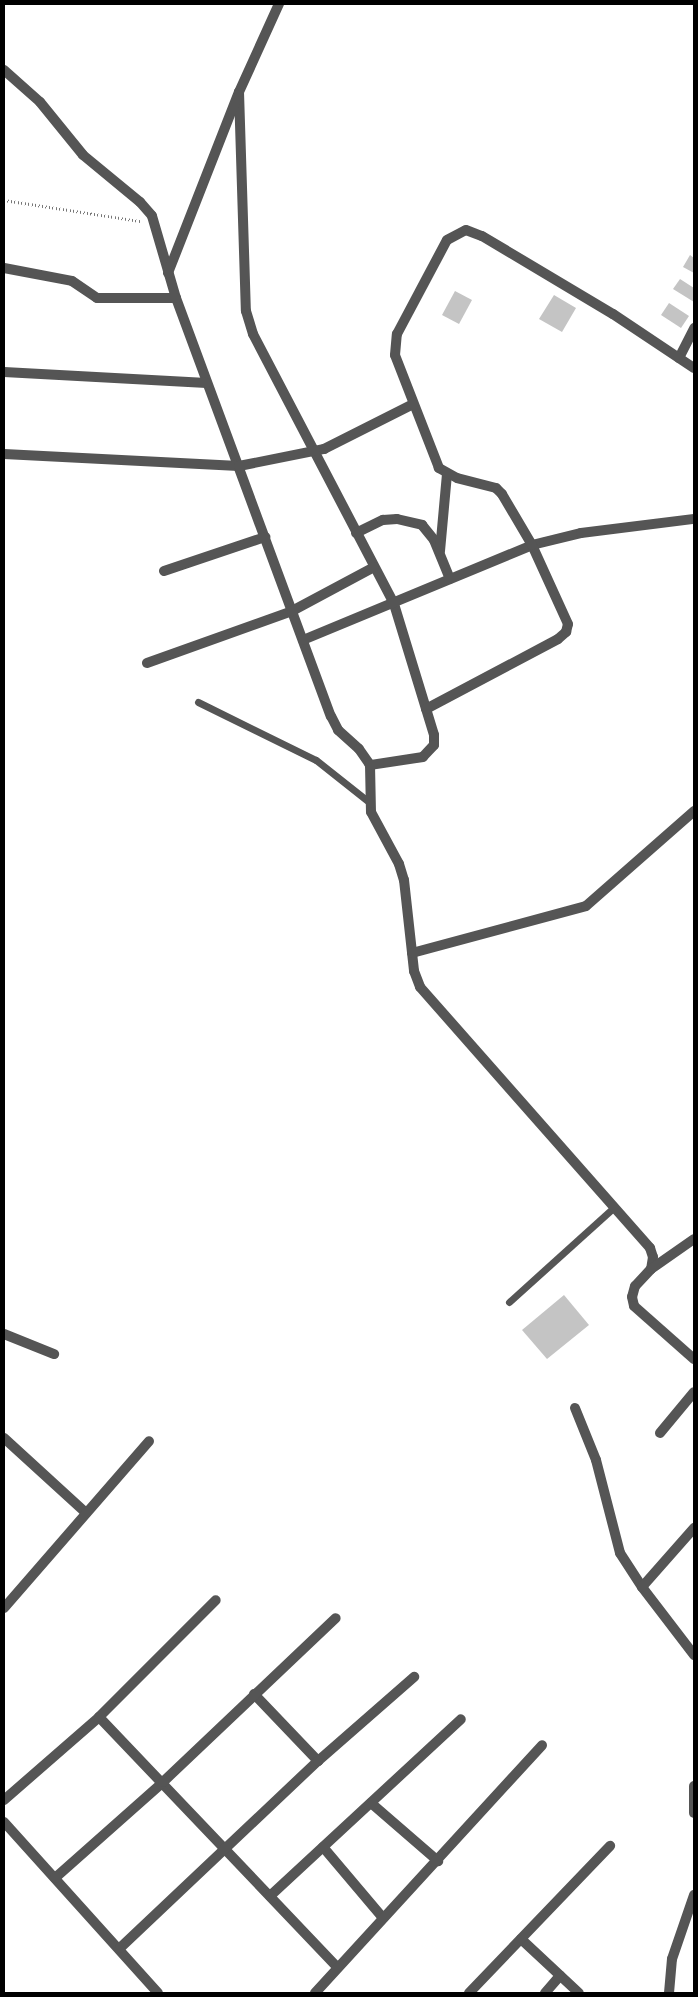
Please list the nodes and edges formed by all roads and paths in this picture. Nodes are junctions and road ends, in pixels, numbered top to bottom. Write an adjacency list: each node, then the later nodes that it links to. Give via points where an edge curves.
1 (279, 4): 3 (street)
2 (4, 70): 5 (street, via 40,102 83,155 140,202)
3 (239, 92): 7 (street); 15 (street, via 246,311 261,354)
4 (4, 200): 5 (path)
5 (155, 224): 7 (street)
6 (4, 268): 8 (street, via 65,278 96,298)
7 (168, 273): 8 (street)
8 (176, 298): 13 (street)
9 (694, 328): 10 (street)
10 (679, 358): 11 (street); 14 (street, via 613,314 482,236 466,230 447,240 437,253 397,334 395,355)
11 (694, 368)
12 (4, 372): 13 (street)
13 (207, 383): 17 (street)
14 (414, 404): 15 (street); 18 (street, via 439,468)
15 (314, 452): 17 (street); 20 (street)
16 (4, 454): 17 (street)
17 (239, 466): 21 (street)
18 (447, 474): 22 (street, via 496,488); 23 (street)
19 (694, 519): 22 (street, via 581,532)
20 (356, 532): 23 (street, via 383,520 412,521 430,531); 24 (street)
21 (265, 537): 25 (street); 28 (street)
22 (532, 545): 26 (street); 32 (street, via 565,614 566,632)
23 (440, 555): 26 (street)
24 (374, 566): 27 (street); 28 (street)
25 (164, 571)
26 (450, 579): 27 (street)
27 (394, 604): 29 (street); 32 (street)
28 (292, 611): 29 (street); 30 (street)
29 (303, 640): 33 (street, via 338,730 359,749)
30 (147, 663)
31 (198, 702): 34 (lane, via 316,760)
32 (426, 709): 33 (street, via 434,735 434,746 429,754)
33 (370, 769): 34 (street)
34 (369, 802): 36 (street, via 404,880)
35 (694, 811): 36 (street, via 586,906)
36 (412, 953): 37 (street, via 420,987)
37 (614, 1207): 39 (street, via 650,1248 654,1257); 40 (lane)
38 (694, 1239): 39 (street)
39 (651, 1269): 43 (street, via 635,1286 634,1306)
40 (509, 1302)
41 (4, 1334): 42 (street)
42 (54, 1354)
43 (694, 1359)
44 (694, 1392): 46 (street)
45 (575, 1408): 51 (street, via 596,1460 620,1553)
46 (660, 1433)
47 (4, 1438): 49 (street)
48 (149, 1441): 49 (street)
49 (86, 1514): 53 (street)
50 (694, 1528): 51 (street)
51 (642, 1587): 55 (street)
52 (216, 1600): 58 (street)
53 (4, 1608)
54 (336, 1618): 57 (street)
55 (694, 1655)
56 (414, 1677): 61 (street)
57 (254, 1694): 61 (street); 62 (street)
58 (99, 1717): 62 (street); 64 (street)
59 (462, 1720): 65 (street)
60 (542, 1745): 71 (street)
61 (318, 1761): 69 (street)
62 (163, 1782): 69 (street); 72 (street)
63 (694, 1786): 66 (street)
64 (4, 1800)
65 (371, 1802): 70 (street); 71 (street)
66 (694, 1813)
67 (6, 1829): 72 (street)
68 (610, 1846): 76 (street)
69 (225, 1847): 73 (street); 77 (street)
70 (323, 1847): 73 (street); 75 (street)
71 (438, 1861): 75 (street)
72 (55, 1878): 77 (street)
73 (270, 1896): 78 (street)
74 (694, 1896): 85 (street, via 672,1959)
75 (383, 1918): 78 (street)
76 (521, 1939): 79 (street); 82 (street)
77 (120, 1948): 80 (street)
78 (337, 1967): 81 (street)
79 (560, 1976): 83 (street); 84 (street)
80 (158, 1993)
81 (315, 1993)
82 (469, 1993)
83 (545, 1993)
84 (579, 1993)
85 (669, 1993)

